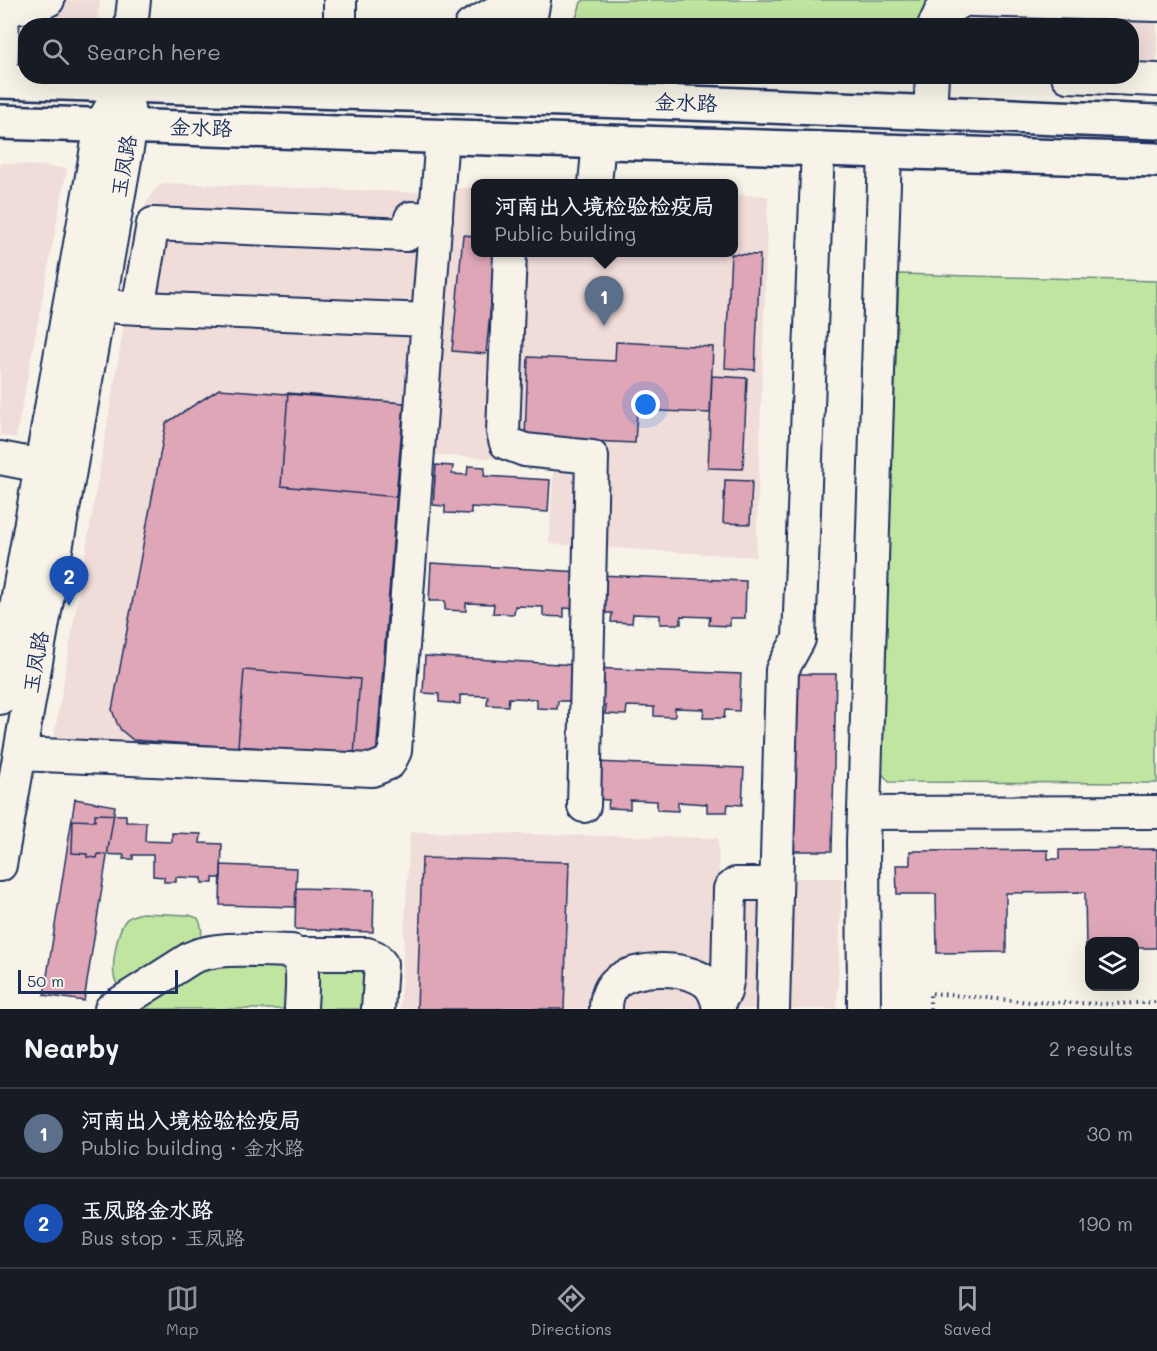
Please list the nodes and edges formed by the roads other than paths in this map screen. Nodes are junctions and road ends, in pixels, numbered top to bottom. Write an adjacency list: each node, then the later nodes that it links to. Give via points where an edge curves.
1 (48, 0): 9 (street)
2 (134, 0): 10 (street)
3 (340, 0): 11 (street)
4 (518, 0): 12 (street)
5 (534, 0): 13 (street)
6 (965, 0): 14 (street, via 941,12)
7 (972, 0): 8 (street)
8 (1157, 6)
9 (2, 8): 17 (street)
10 (132, 18)
11 (340, 18)
12 (485, 18)
13 (531, 18)
14 (938, 18)
15 (1139, 79): 16 (street)
16 (1157, 80)
17 (0, 81): 18 (main road, 金水路)
18 (18, 81)
19 (124, 84): 27 (street, 玉凤路)
20 (233, 84): 22 (main road, 金水路)
21 (932, 84): 24 (street)
22 (341, 87): 23 (main road, 金水路)
23 (513, 87): 24 (main road, 金水路)
24 (930, 113): 26 (main road, 金水路)
25 (0, 122): 27 (main road, 金水路)
26 (1157, 122)
27 (116, 125): 28 (main road, 金水路); 36 (street, 玉凤路); 40 (street, 玉凤路)
28 (442, 136): 29 (main road, 金水路); 34 (street)
29 (599, 141): 30 (main road, 金水路); 33 (street)
30 (819, 148): 31 (main road, 金水路); 47 (street, via 799,639 782,670)
31 (885, 151): 32 (main road, 金水路); 45 (street)
32 (1157, 160)
33 (595, 179)
34 (436, 219): 37 (street, via 411,218 406,235 153,224); 38 (street)
35 (510, 257): 43 (street, via 503,432 506,443 525,450 592,457)
36 (100, 306): 37 (street); 42 (street, 玉凤路)
37 (138, 308): 38 (street)
38 (428, 320): 42 (street, via 395,751 389,763 372,770)
39 (0, 458): 40 (street)
40 (41, 465): 41 (street, 玉凤路)
41 (0, 698)
42 (20, 754): 46 (street, 玉凤路)
43 (584, 806)
44 (1157, 812): 45 (street)
45 (864, 813): 55 (street)
46 (0, 865)
47 (776, 884): 49 (street, via 736,884 730,889 728,976); 54 (street)
48 (298, 954): 50 (street, via 203,952); 51 (street, via 302,961); 52 (street, via 375,957 381,964)
49 (718, 1006): 53 (street, via 711,987 699,978 658,970 636,972 615,983 608,994)
50 (111, 1009)
51 (301, 1009)
52 (378, 1009)
53 (606, 1009)
54 (773, 1009)
55 (864, 1009)

